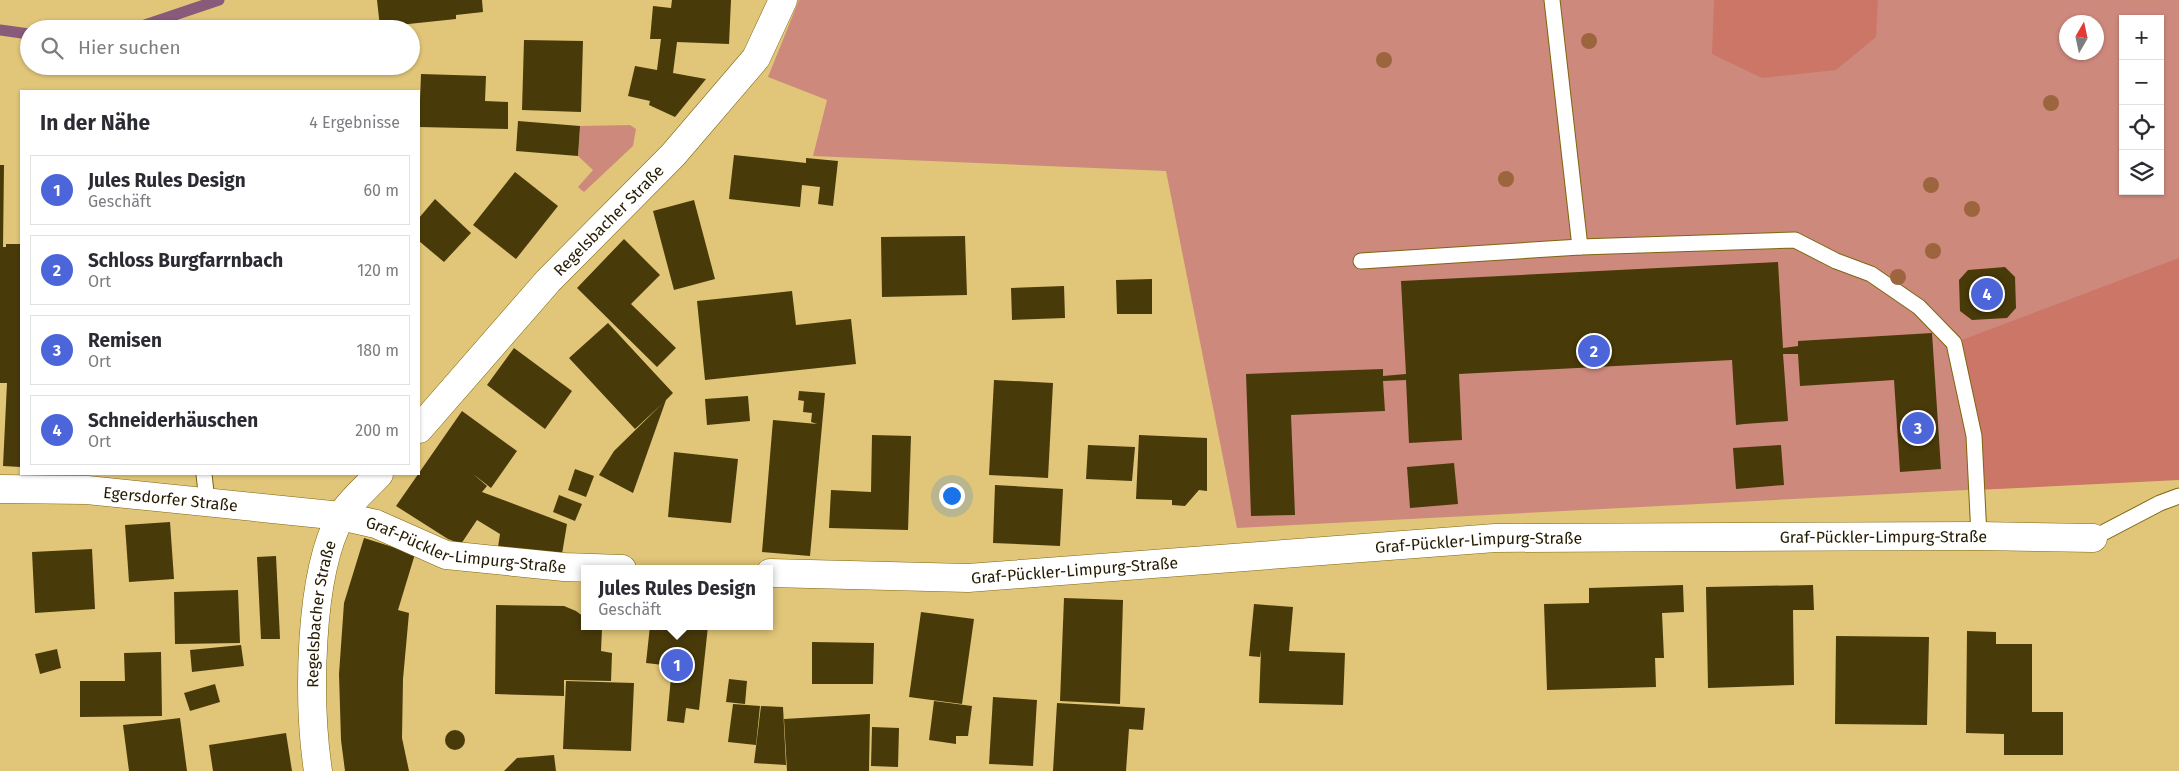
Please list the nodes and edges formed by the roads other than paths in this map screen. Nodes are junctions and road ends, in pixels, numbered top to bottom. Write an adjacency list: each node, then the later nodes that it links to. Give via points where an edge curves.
1 (783, 0): 5 (street, Regelsbacher Straße, via 756,58 673,155 548,280)
2 (1552, 0): 3 (lane)
3 (1580, 247): 4 (lane); 13 (lane, via 1795,240 1836,262 1871,274 1919,306 1954,343 1974,436)
4 (1361, 261)
5 (420, 428)
6 (204, 475): 11 (lane)
7 (378, 475): 12 (street, Regelsbacher Straße)
8 (87, 482): 9 (street, Egersdorfer Straße); 11 (street, Egersdorfer Straße)
9 (0, 489)
10 (2179, 496): 14 (lane, Graf-Pückler-Limpurg-Straße)
11 (207, 502): 12 (street, Egersdorfer Straße)
12 (341, 516): 15 (street, Graf-Pückler-Limpurg-Straße, via 376,524 446,555); 17 (street, Regelsbacher Straße, via 323,564 314,636 313,739)
13 (1978, 536): 14 (street, Graf-Pückler-Limpurg-Straße); 16 (street, Graf-Pückler-Limpurg-Straße, via 1495,538 968,578)
14 (2093, 538)
15 (581, 568)
16 (773, 572)
17 (318, 771)

